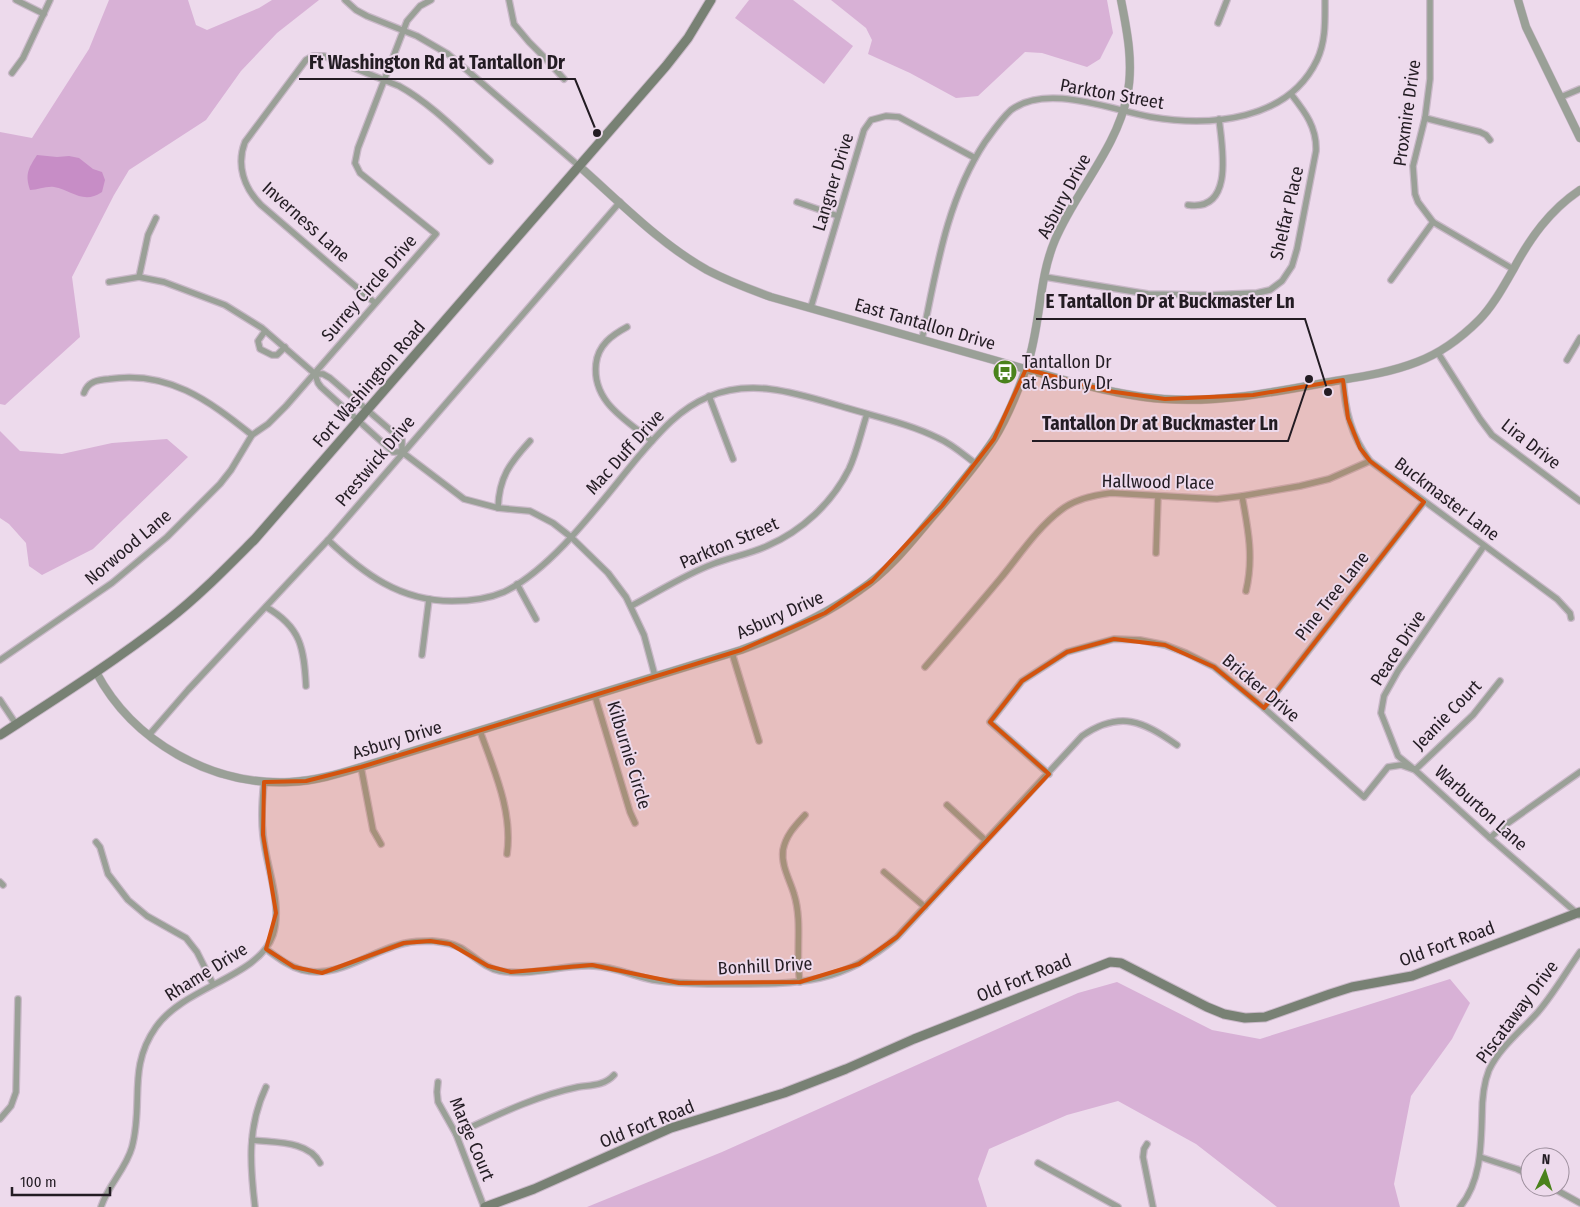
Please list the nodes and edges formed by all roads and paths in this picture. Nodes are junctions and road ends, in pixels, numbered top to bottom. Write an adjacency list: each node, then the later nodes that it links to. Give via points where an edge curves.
1 (16, 0): 12 (street)
2 (50, 0): 12 (street)
3 (345, 0): 14 (street, via 367,16)
4 (431, 0): 14 (street, Surrey Circle Drive, via 420,6)
5 (509, 0): 16 (street, via 514,24)
6 (711, 0): 28 (main road, Fort Washington Road, via 666,66)
7 (1121, 0): 21 (street, Asbury Drive, via 1129,57)
8 (1226, 0): 13 (street)
9 (1326, 0): 19 (street, Parkton Street, via 1324,37 1317,59)
10 (1430, 0): 22 (street, Proxmire Drive, via 1430,79)
11 (1518, 0): 20 (street, via 1526,27)
12 (44, 14): 15 (street, via 23,58)
13 (1218, 23)
14 (404, 30): 17 (street, Surrey Circle Drive); 28 (street, via 448,54)
15 (12, 73)
16 (564, 79)
17 (386, 81): 27 (street, Inverness Lane, via 411,93); 41 (street, Surrey Circle Drive, via 358,148 356,166 360,173 436,234); 41 (street, Inverness Lane, via 324,56 311,56 248,136 241,158 243,180 253,196)
18 (1580, 89): 20 (street)
19 (1291, 94): 23 (street, Parkton Street, via 1262,110); 38 (street, Shelfar Place, via 1313,128 1316,152 1294,260 1277,285 1257,293 1148,294)
20 (1561, 96): 24 (street)
21 (1124, 110): 23 (street, Parkton Street, via 1179,120); 26 (street, Parkton Street, via 1052,98 1028,102 1003,118); 38 (street, Asbury Drive, via 1106,149 1062,226)
22 (1424, 118): 25 (street, via 1480,132); 35 (street, Proxmire Drive, via 1413,166 1413,183 1418,202)
23 (1219, 119): 32 (street, via 1224,166 1222,182 1208,201)
24 (1580, 138)
25 (1490, 140)
26 (975, 158): 33 (street, Langner Drive, via 899,117 871,120 864,130); 46 (street, Parkton Street, via 941,248)
27 (490, 161)
28 (580, 166): 30 (street, East Tantallon Drive); 55 (main road, Fort Washington Road)
29 (1580, 190): 36 (street, East Tantallon Drive, via 1537,230)
30 (620, 202): 42 (street, East Tantallon Drive, via 668,244 707,270 771,297); 61 (street, Prestwick Drive)
31 (797, 202): 33 (street)
32 (1188, 205)
33 (838, 216): 42 (street, Langner Drive)
34 (156, 218): 37 (street, via 146,241)
35 (1432, 222): 36 (street, Proxmire Drive); 39 (street)
36 (1513, 269): 48 (street, East Tantallon Drive, via 1480,319)
37 (139, 277): 40 (street); 44 (street, via 212,299 236,310)
38 (1045, 277): 50 (street, Asbury Drive)
39 (1391, 280)
40 (109, 282)
41 (375, 303): 51 (street, Surrey Circle Drive)
42 (811, 307): 46 (street, East Tantallon Drive)
43 (627, 328): 60 (street, via 613,335 600,350 596,382 610,407)
44 (265, 330): 47 (street); 47 (street, via 258,340 260,349 272,356)
45 (1580, 338): 49 (street)
46 (922, 339): 50 (street, East Tantallon Drive)
47 (285, 347): 51 (street)
48 (1438, 353): 52 (street, East Tantallon Drive, via 1399,369); 67 (street, Lira Drive, via 1492,435)
49 (1567, 360)
50 (1026, 369): 52 (street, East Tantallon Drive, via 1108,391 1165,399 1253,394); 64 (street, Asbury Drive, via 1003,424)
51 (315, 374): 55 (street, via 330,378); 57 (street, via 320,385); 58 (street, Surrey Circle Drive, via 275,418)
52 (1343, 380): 63 (street, Buckmaster Lane, via 1351,427)
53 (84, 393): 58 (street, via 91,383 115,378 167,383 207,401)
54 (709, 396): 56 (street, Mac Duff Drive, via 763,388 795,393); 60 (street, Mac Duff Drive, via 676,417); 62 (street)
55 (368, 410): 57 (main road, Fort Washington Road); 61 (street, via 402,440)
56 (867, 414): 64 (street, Mac Duff Drive, via 937,437); 77 (street, Parkton Street, via 849,468 813,517 767,547 699,570)
57 (358, 421): 61 (street, via 393,452); 85 (main road, Fort Washington Road, via 219,576 169,619)
58 (252, 435): 83 (street, Norwood Lane, via 220,484 167,537 112,583)
59 (530, 441): 69 (street, via 508,467 500,488)
60 (652, 441): 70 (street, Mac Duff Drive)
61 (402, 452): 69 (street, via 464,499); 71 (street, Prestwick Drive)
62 (733, 459)
63 (1370, 461): 66 (street, Hallwood Place, via 1329,479); 68 (street, Buckmaster Lane)
64 (976, 464): 81 (street, Asbury Drive, via 896,559 862,589 825,614)
65 (1158, 496): 66 (street, Hallwood Place); 73 (street); 84 (street, Hallwood Place, via 1099,494 1062,509 1039,531)
66 (1242, 496): 75 (street, via 1251,548)
67 (1580, 501)
68 (1424, 502): 72 (street, Buckmaster Lane); 91 (street, Pine Tree Lane)
69 (498, 508): 70 (street, via 535,513)
70 (571, 537): 74 (street, Mac Duff Drive, via 536,571); 77 (street, via 618,584)
71 (328, 540): 76 (street, Mac Duff Drive, via 375,578 400,592); 78 (street, Prestwick Drive)
72 (1484, 546): 79 (street, Buckmaster Lane, via 1558,599); 99 (street, Peace Drive, via 1384,696 1381,713 1398,756)
73 (1156, 553)
74 (517, 584): 76 (street, Mac Duff Drive, via 475,600); 80 (street)
75 (1246, 591)
76 (429, 599): 82 (street)
77 (631, 606): 86 (street, via 644,635)
78 (266, 607): 88 (street, via 283,618 297,635); 95 (street, Prestwick Drive)
79 (1571, 618)
80 (536, 619)
81 (732, 653): 86 (street, Asbury Drive); 96 (street)
82 (422, 655)
83 (0, 660)
84 (925, 667)
85 (96, 672): 92 (main road, Fort Washington Road); 95 (street, Asbury Drive, via 118,705)
86 (655, 676): 89 (street, Asbury Drive)
87 (1500, 681): 99 (street, Jeanie Court, via 1473,715)
88 (306, 686)
89 (595, 696): 93 (street, Asbury Drive); 106 (street, Kilburnie Circle)
90 (0, 700): 92 (street)
91 (1264, 708): 101 (street, Bricker Drive, via 1214,667 1165,645 1114,639 1067,652 1022,681 990,722); 103 (street, Bricker Drive)
92 (16, 724): 94 (main road, Fort Washington Road)
93 (480, 731): 98 (street, Asbury Drive); 111 (street, via 507,818)
94 (0, 735)
95 (149, 735): 102 (street, Asbury Drive, via 173,752 210,770)
96 (759, 741)
97 (1177, 745): 101 (street, Bonhill Drive, via 1145,724 1113,722 1082,736)
98 (361, 767): 102 (street, Asbury Drive, via 306,781); 110 (street, via 373,830)
99 (1415, 770): 103 (street, Warburton Lane, via 1400,765 1388,767); 107 (street, Warburton Lane)
100 (1580, 772): 107 (street)
101 (1049, 774): 108 (street, Bonhill Drive)
102 (264, 782): 115 (street, Rhame Drive, via 263,836 276,913 273,934)
103 (1364, 797)
104 (947, 805): 108 (street)
105 (805, 815): 117 (street, via 788,834 783,850 784,865 798,908)
106 (635, 823)
107 (1490, 838): 114 (street, Warburton Lane)
108 (985, 840): 113 (street, Bonhill Drive)
109 (96, 842): 118 (street, via 108,874 128,900 147,916 186,938)
110 (381, 844)
111 (507, 854)
112 (884, 872): 113 (street)
113 (925, 907): 117 (street, Bonhill Drive, via 890,943 859,964 831,976)
114 (1579, 914): 135 (main road, Old Fort Road, via 1412,976 1352,987 1265,1017 1245,1018 1207,1008 1121,963 1110,962 784,1093 671,1128)
115 (266, 949): 117 (street, Bonhill Drive, via 294,967 322,973 404,943 430,941 450,944 488,966 511,972 592,965 679,983); 118 (street, Rhame Drive, via 246,967)
116 (1580, 952): 127 (street, Piscataway Drive, via 1549,998 1489,1070 1482,1097)
117 (800, 982)
118 (213, 984): 133 (street, Rhame Drive, via 170,1010 146,1044 139,1066 132,1144 126,1162)
119 (18, 999): 123 (street, via 16,1092 11,1106)
120 (614, 1076): 124 (street, via 598,1085 556,1092 530,1101)
121 (438, 1082): 124 (street, Marge Court, via 438,1102)
122 (266, 1087): 125 (street, via 255,1118)
123 (0, 1120)
124 (456, 1134): 135 (street, Marge Court)
125 (252, 1140): 128 (street, via 298,1146 314,1154); 134 (street, via 250,1166)
126 (1147, 1144): 137 (street, via 1143,1157)
127 (1480, 1158): 130 (street); 138 (street, Piscataway Drive, via 1474,1183)
128 (320, 1163)
129 (1038, 1163): 136 (street)
130 (1520, 1171)
131 (1567, 1197): 132 (street)
132 (1580, 1205)
133 (101, 1207)
134 (255, 1207)
135 (485, 1207)
136 (1118, 1207)
137 (1153, 1207)
138 (1460, 1207)

